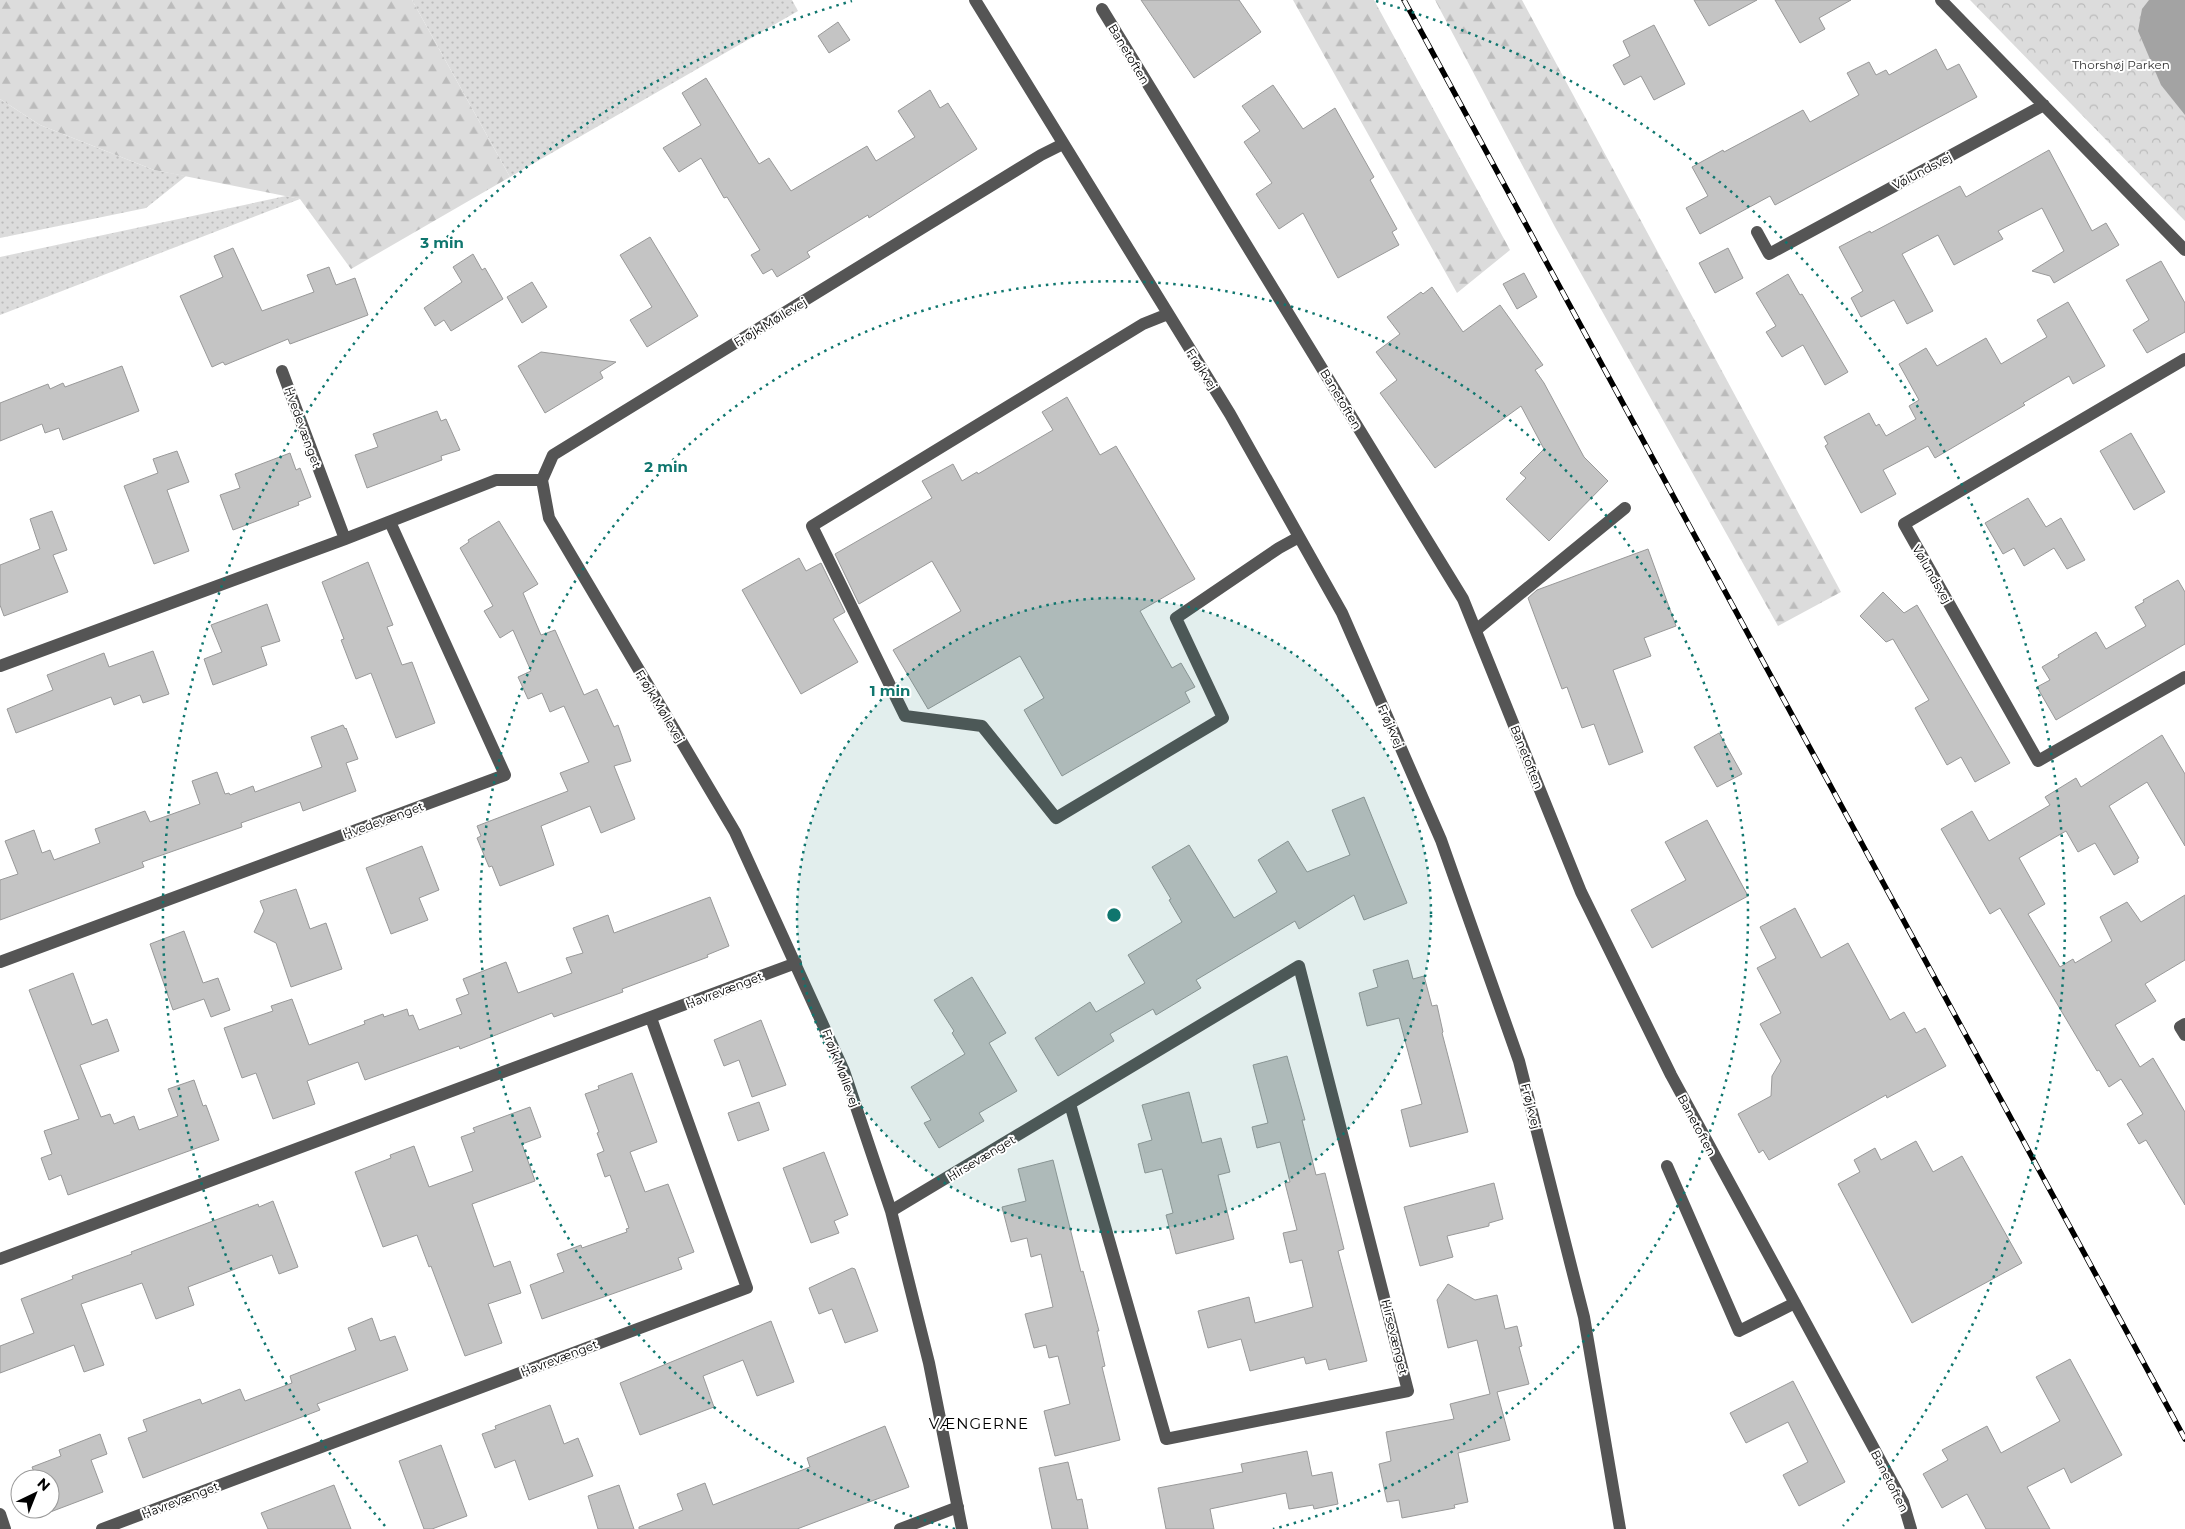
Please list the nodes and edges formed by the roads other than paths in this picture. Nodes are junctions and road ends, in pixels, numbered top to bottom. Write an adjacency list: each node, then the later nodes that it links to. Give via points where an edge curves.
1 (975, 0): 5 (street, Frøjkvej)
2 (1941, 0): 4 (street)
3 (1102, 9): 16 (street, Banetoften, via 1463,599)
4 (2044, 104): 6 (street, Vølundsvej, via 1769,254); 7 (street)
5 (1063, 144): 8 (street, Frøjkvej); 11 (street, Frøjk Møllevej, via 553,455)
6 (1757, 232)
7 (2185, 250)
8 (1168, 314): 15 (street, Frøjkvej, via 1230,414); 15 (street, via 1144,324 812,526 905,716 982,726 1056,818 1223,718 1176,618 1279,548)
9 (2185, 359): 18 (street, Vølundsvej, via 1904,524 2038,761)
10 (282, 371): 14 (street, Hvedevænget)
11 (542, 480): 13 (street, via 496,480); 20 (street, Frøjk Møllevej, via 549,518 735,832)
12 (1625, 508): 16 (street)
13 (390, 522): 14 (street); 19 (street, Hvedevænget, via 505,775)
14 (345, 538): 17 (street)
15 (1299, 538): 35 (street, Frøjkvej, via 1342,613 1441,840 1519,1061 1584,1317)
16 (1476, 630): 28 (street, Banetoften, via 1581,892 1670,1075)
17 (0, 666)
18 (2185, 678)
19 (0, 962)
20 (796, 963): 21 (street, Havrevænget); 26 (street, Frøjk Møllevej, via 844,1071)
21 (651, 1018): 27 (street, Havrevænget); 32 (street, Havrevænget, via 747,1288)
22 (2185, 1024): 23 (street, via 2180,1027)
23 (2185, 1035)
24 (1070, 1104): 24 (street, Hirsevænget, via 1299,966 1408,1391 1166,1439); 26 (street, Hirsevænget)
25 (1668, 1166): 28 (street, via 1739,1331)
26 (891, 1211): 29 (street, Frøjk Møllevej, via 930,1363)
27 (0, 1259)
28 (1795, 1303): 36 (street, Banetoften, via 1903,1502)
29 (958, 1508): 33 (street); 34 (street, Frøjk Møllevej)
30 (0, 1514): 31 (street)
31 (5, 1529)
32 (102, 1529)
33 (900, 1529)
34 (962, 1529)
35 (1620, 1529)
36 (1911, 1529)

